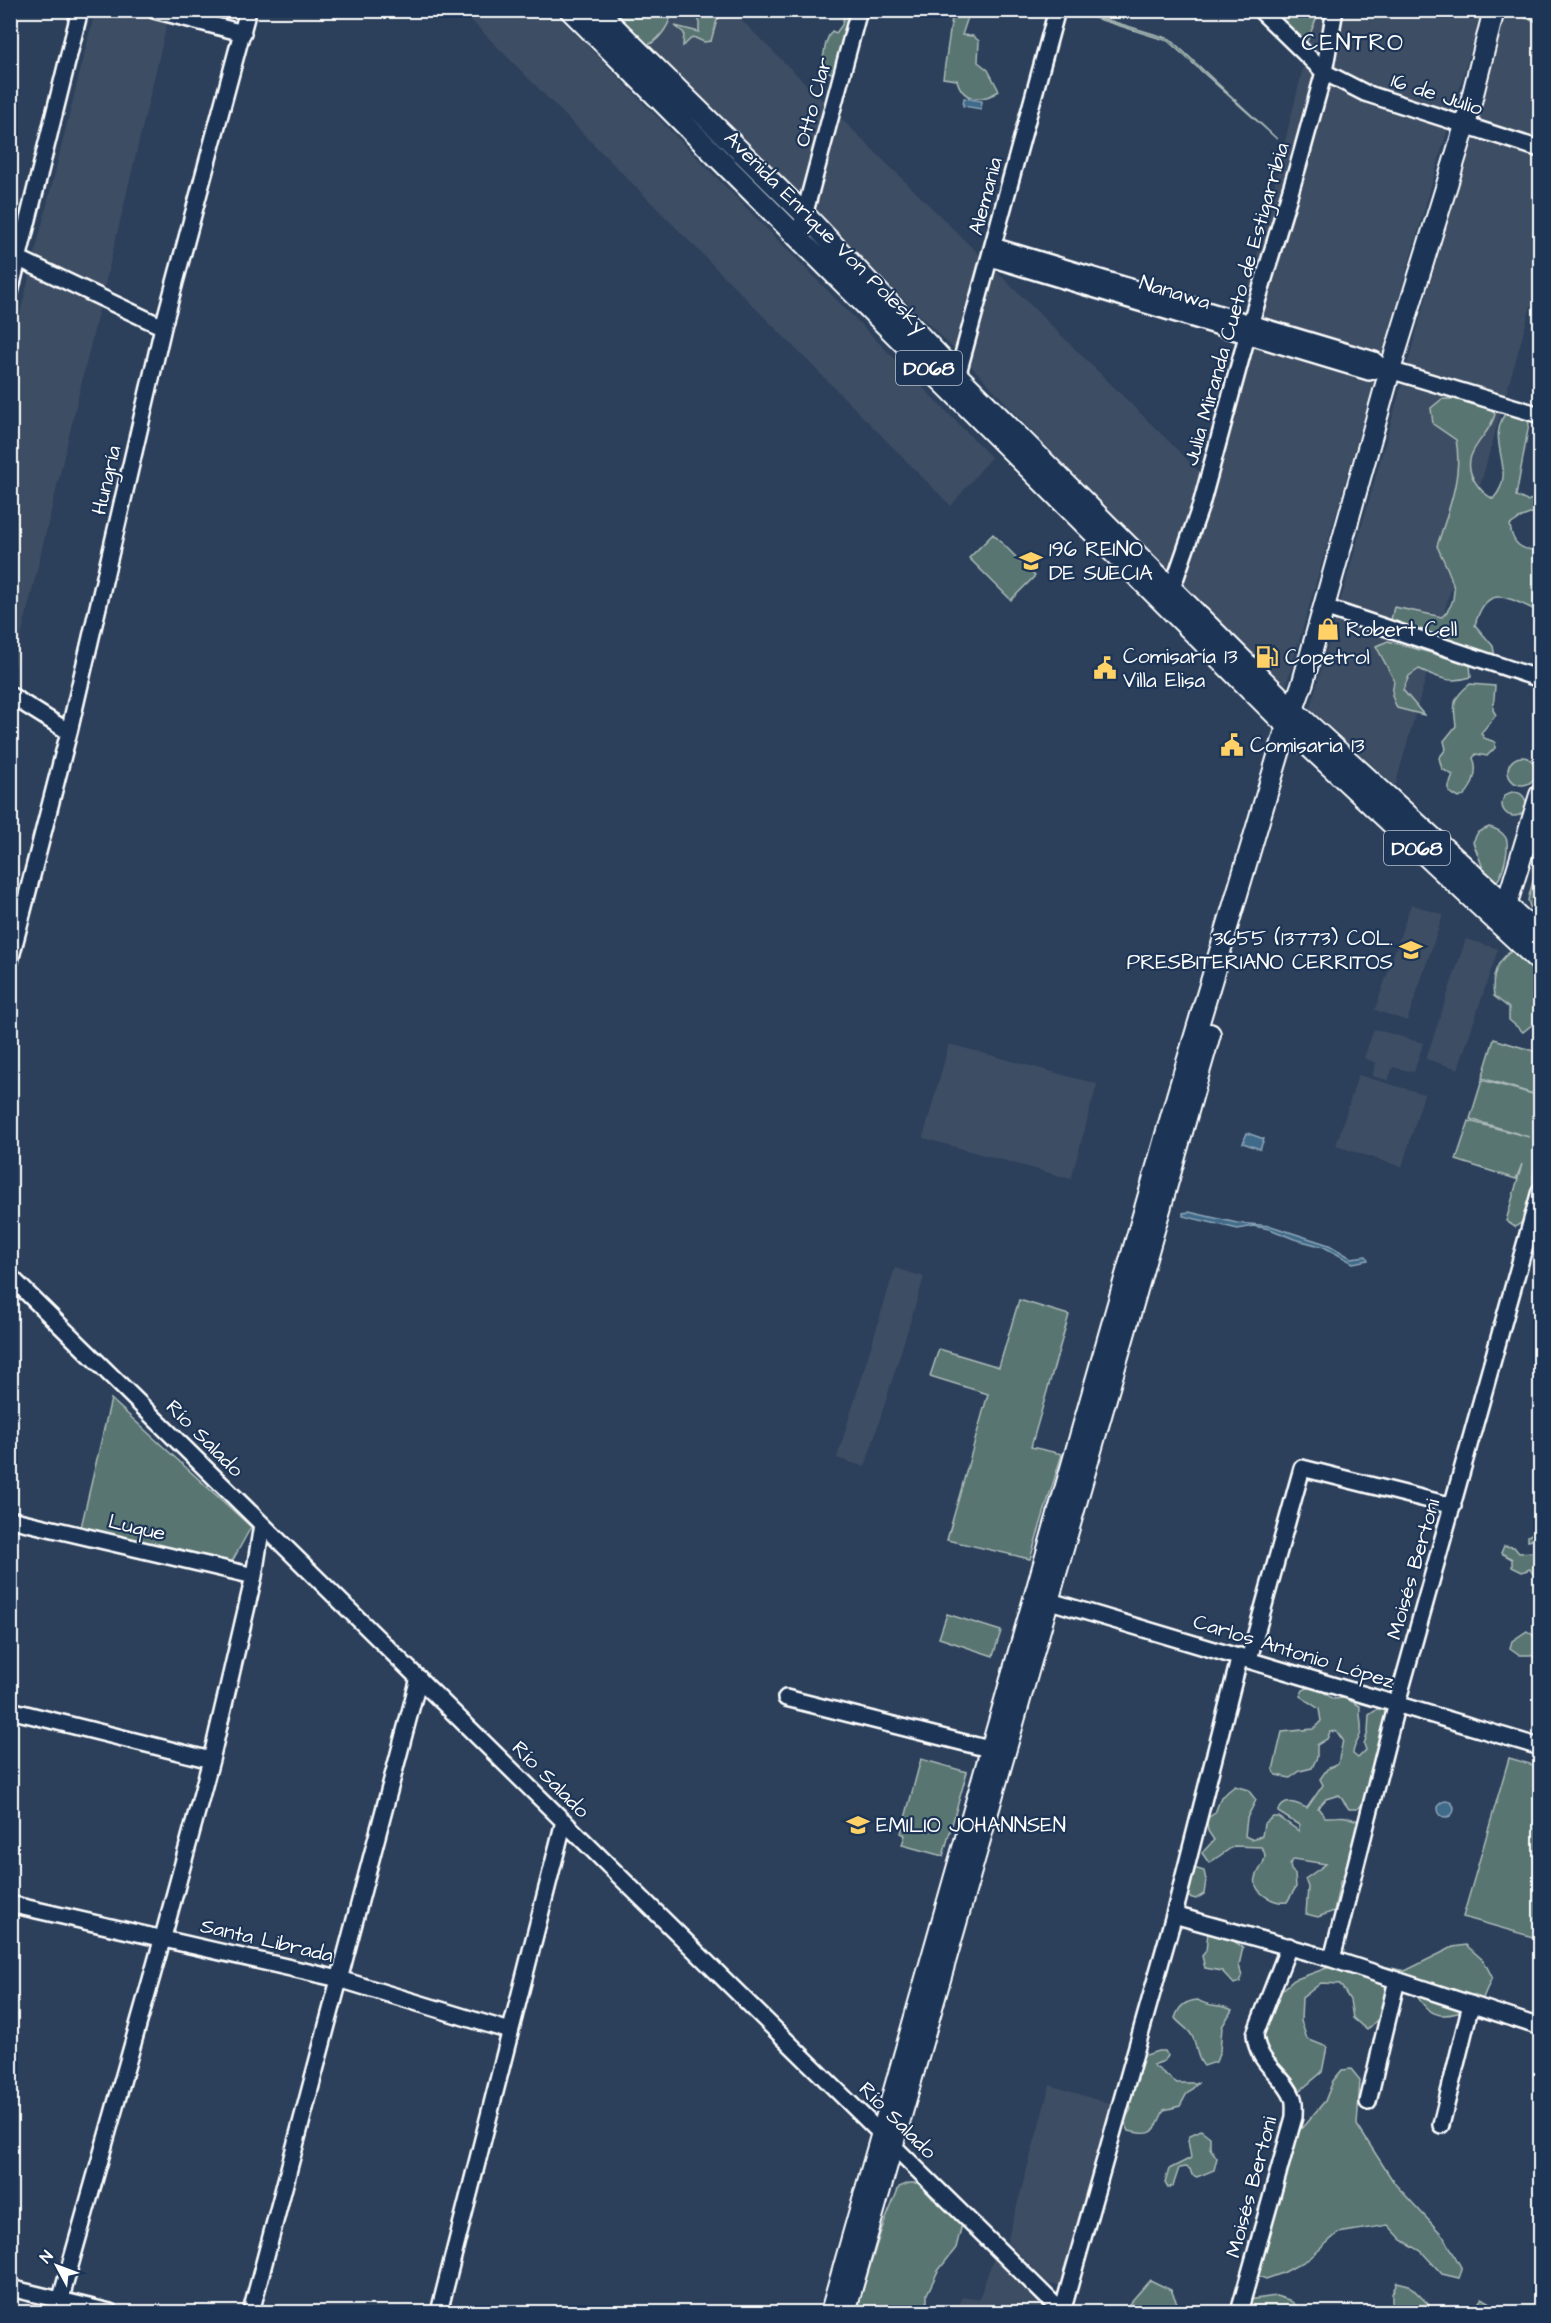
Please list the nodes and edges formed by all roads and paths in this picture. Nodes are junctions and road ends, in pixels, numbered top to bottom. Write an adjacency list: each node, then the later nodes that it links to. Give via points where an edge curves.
1 (80, 10): 18 (street)
2 (154, 10): 11 (street)
3 (248, 10): 11 (street, Hungría)
4 (570, 10): 16 (main road, Avenida Enrique Von Polesky / D068)
5 (597, 10): 15 (main road, Avenida Enrique Von Polesky / D068)
6 (859, 10): 15 (street, Otto Clar)
7 (1057, 10): 17 (street, Alemania)
8 (1260, 10): 12 (street, 16 de Julio)
9 (1335, 10): 12 (street, Julia Miranda Cueto de Estigarribia)
10 (1494, 10): 13 (main road)
11 (243, 33): 20 (street, Hungría)
12 (1324, 72): 13 (street, 16 de Julio, via 1365,93); 21 (street, Julia Miranda Cueto de Estigarribia)
13 (1465, 126): 14 (street, 16 de Julio); 22 (main road)
14 (1540, 148)
15 (805, 215): 16 (street, Otto Clar); 23 (main road, Avenida Enrique Von Polesky / D068)
16 (798, 238): 23 (main road, Avenida Enrique Von Polesky / D068)
17 (991, 252): 21 (street, Nanawa); 23 (street, Alemania)
18 (15, 257): 19 (street); 20 (street)
19 (10, 292)
20 (163, 327): 30 (street, Hungría)
21 (1248, 331): 22 (street, Nanawa, via 1369,372); 25 (street, Julia Miranda Cueto de Estigarribia, via 1201,505)
22 (1387, 369): 24 (street, Nanawa); 26 (main road)
23 (955, 384): 25 (main road, Avenida Enrique Von Polesky / D068)
24 (1540, 415)
25 (1169, 598): 29 (main road, Avenida Enrique Von Polesky / D068)
26 (1324, 607): 27 (street); 29 (main road)
27 (1540, 679)
28 (10, 695): 30 (street)
29 (1294, 721): 32 (main road, Avenida Enrique Von Polesky / D068); 33 (main road, Avenida Enrique Von Polesky / D068); 43 (main road)
30 (69, 732): 35 (street, Hungría)
31 (1540, 795): 32 (main road)
32 (1507, 905): 33 (main road); 34 (main road, Avenida Enrique Von Polesky / D068)
33 (1500, 924): 36 (main road, Avenida Enrique Von Polesky / D068)
34 (1540, 936)
35 (10, 961)
36 (1540, 962)
37 (1540, 1191): 39 (street, Moisés Bertoni)
38 (11, 1279): 41 (street, Río Salado)
39 (1453, 1506): 44 (street, via 1302,1468); 47 (street, Moisés Bertoni)
40 (10, 1519): 42 (street, Luque)
41 (262, 1524): 42 (street); 45 (street, Río Salado)
42 (254, 1576): 51 (street)
43 (1041, 1598): 44 (street, Carlos Antonio López); 50 (main road)
44 (1244, 1658): 47 (street, Carlos Antonio López); 54 (street)
45 (418, 1678): 52 (street, Río Salado); 58 (street)
46 (786, 1698): 50 (street)
47 (1397, 1703): 49 (street, Carlos Antonio López); 57 (street, Moisés Bertoni)
48 (10, 1710): 51 (street)
49 (1540, 1747)
50 (998, 1751): 65 (main road)
51 (211, 1760): 55 (street)
52 (564, 1821): 62 (street); 65 (street, Río Salado)
53 (10, 1904): 55 (street, Santa Librada)
54 (1174, 1915): 56 (street); 68 (street)
55 (163, 1937): 58 (street, Santa Librada); 67 (street)
56 (1289, 1946): 57 (street); 74 (street, Moisés Bertoni, via 1255,2034 1259,2053 1293,2099 1294,2117)
57 (1332, 1959): 59 (street)
58 (339, 1978): 62 (street, Santa Librada); 70 (street)
59 (1397, 1980): 60 (street); 63 (street)
60 (1471, 2004): 61 (street); 64 (street)
61 (1540, 2027)
62 (510, 2031): 71 (street)
63 (1368, 2102)
64 (1441, 2124)
65 (887, 2139): 68 (street, Río Salado); 72 (main road); 73 (main road)
66 (10, 2288): 67 (street)
67 (58, 2307): 69 (street)
68 (1062, 2312)
69 (110, 2313)
70 (251, 2313)
71 (439, 2313)
72 (831, 2313)
73 (845, 2313)
74 (1239, 2313)

